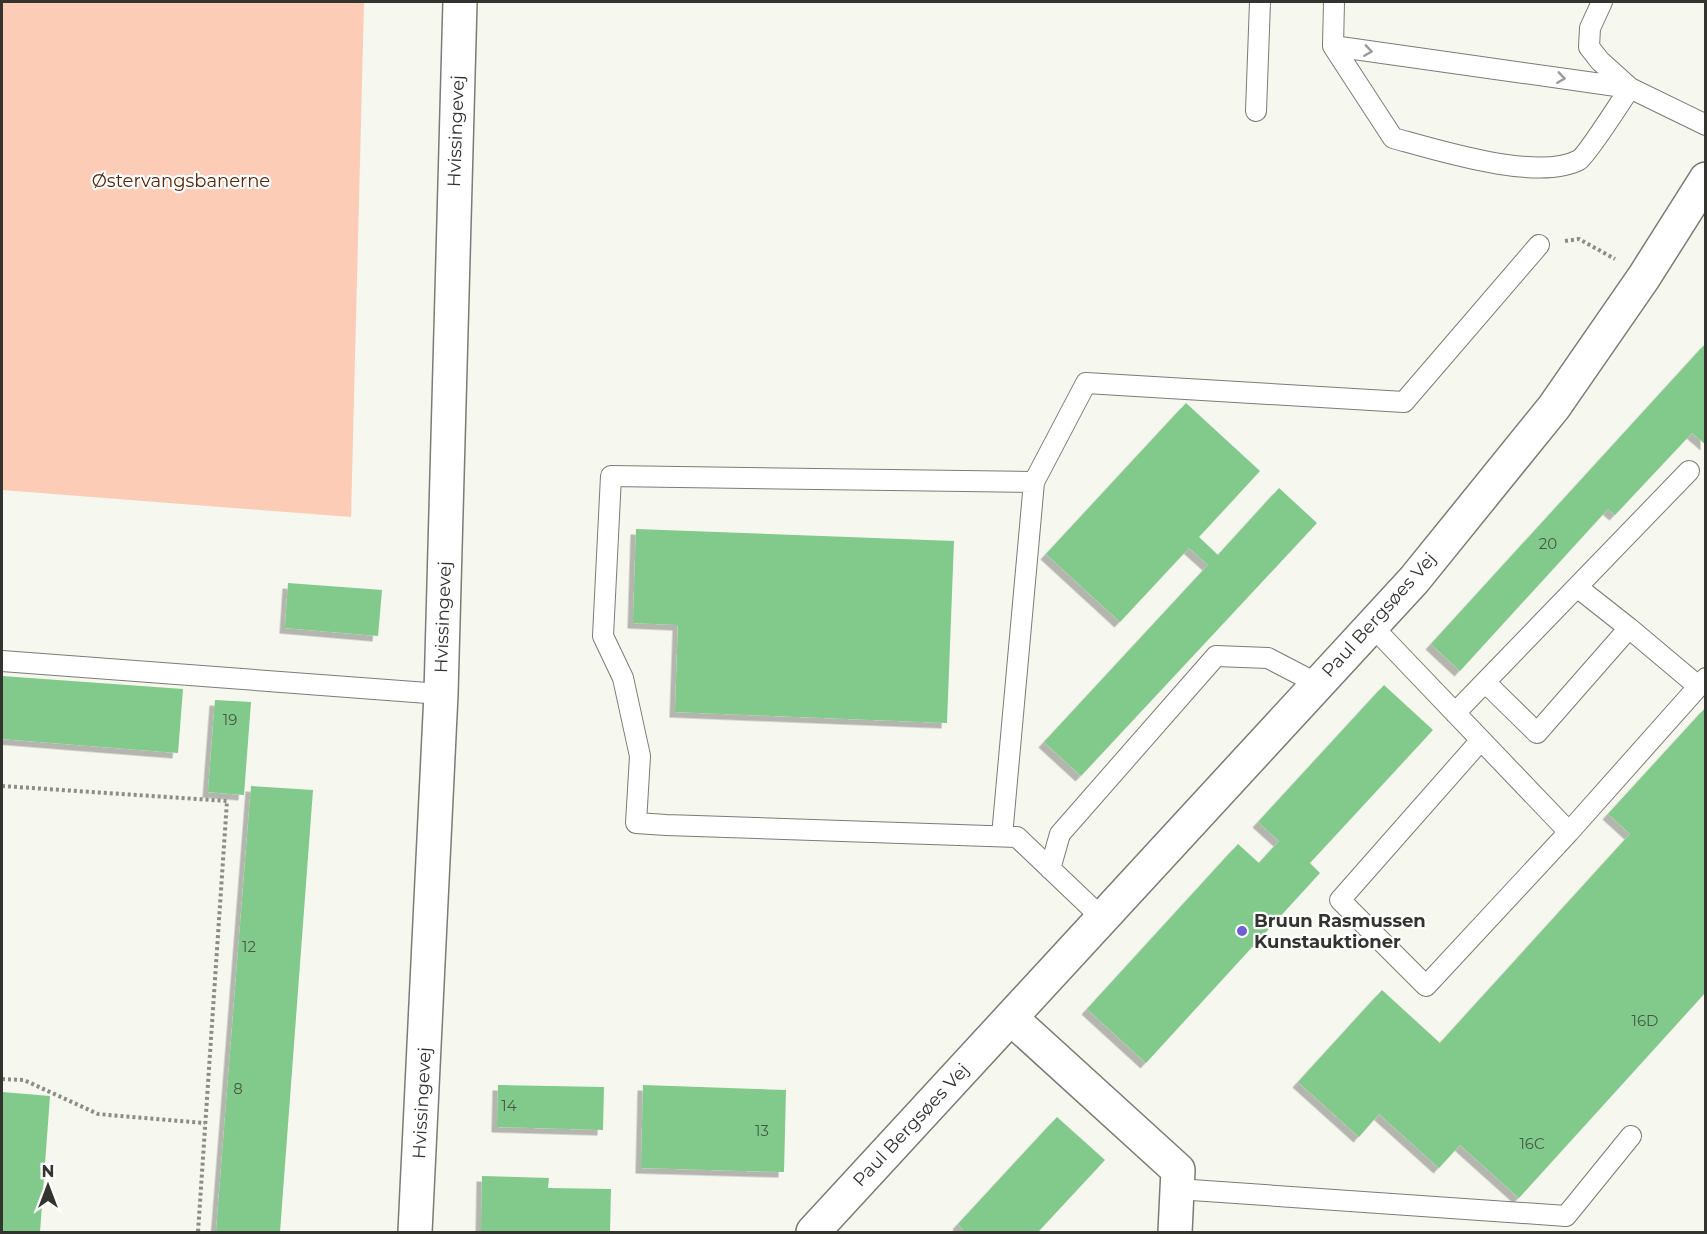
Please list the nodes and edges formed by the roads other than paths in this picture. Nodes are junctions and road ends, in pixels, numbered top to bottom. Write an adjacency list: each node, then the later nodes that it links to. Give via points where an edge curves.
1 (460, 2): 20 (street, Hvissingevej)
2 (1260, 2): 7 (lane)
3 (1334, 2): 5 (lane)
4 (1602, 2): 6 (lane, via 1590,28 1589,47)
5 (1333, 45): 6 (lane, one-way to 6); 6 (lane, via 1393,138 1476,161 1551,168 1580,159)
6 (1630, 88): 8 (lane)
7 (1256, 111)
8 (1706, 125)
9 (1706, 179): 14 (street, Paul Bergsøes Vej, via 1554,407)
10 (1539, 245): 12 (lane, via 1404,402 1086,382)
11 (1689, 471): 13 (lane)
12 (1034, 482): 24 (lane); 24 (lane, via 611,476 603,636 623,678 640,756 636,823)
13 (1577, 587): 15 (lane); 17 (lane)
14 (1372, 626): 19 (street, Paul Bergsøes Vej); 21 (lane)
15 (1629, 628): 17 (lane, via 1537,733); 18 (lane)
16 (2, 661): 20 (lane)
17 (1485, 682): 21 (lane)
18 (1702, 682): 23 (lane)
19 (1318, 684): 25 (lane, via 1268,658 1216,656 1060,834); 26 (street, Paul Bergsøes Vej)
20 (441, 694): 30 (street, Hvissingevej)
21 (1455, 713): 22 (lane)
22 (1481, 740): 23 (lane); 23 (lane, via 1340,900 1426,986)
23 (1569, 832)
24 (1002, 836): 25 (lane, via 1017,837)
25 (1050, 869): 26 (lane)
26 (1102, 918): 27 (street, Paul Bergsøes Vej)
27 (1011, 1018): 29 (street, via 1178,1170); 31 (street, Paul Bergsøes Vej)
28 (1631, 1136): 29 (lane, via 1566,1216)
29 (1177, 1189): 32 (street)
30 (416, 1233)
31 (813, 1233)
32 (1175, 1233)

